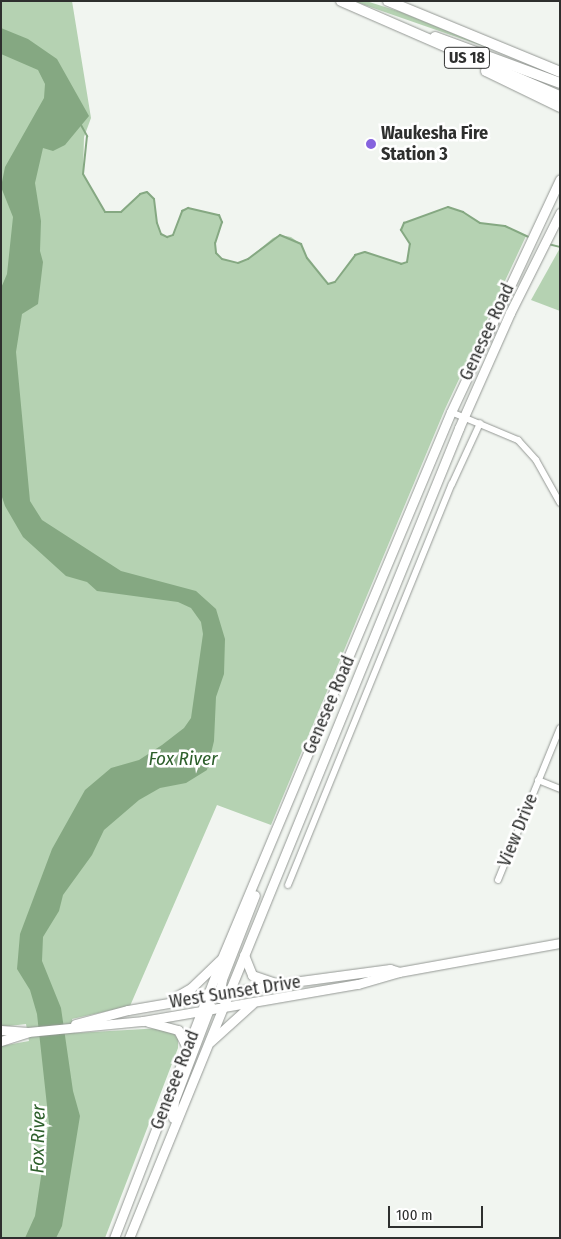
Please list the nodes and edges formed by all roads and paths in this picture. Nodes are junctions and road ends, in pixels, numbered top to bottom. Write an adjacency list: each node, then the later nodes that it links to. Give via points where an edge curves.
1 (341, 1): 3 (main road, US 18)
2 (388, 1): 5 (main road, US 18)
3 (375, 17): 4 (main road, US 18); 8 (main road)
4 (467, 58): 9 (main road, US 18); 10 (main road, via 498,78)
5 (526, 58): 6 (main road); 7 (main road, US 18)
6 (560, 66)
7 (560, 72)
8 (560, 83)
9 (560, 96)
10 (560, 107)
11 (560, 179): 13 (main road, Genesee Road)
12 (560, 213): 14 (main road, Genesee Road, via 510,313)
13 (451, 412): 14 (street); 21 (main road, Genesee Road)
14 (464, 417): 15 (street); 24 (main road, Genesee Road)
15 (480, 424): 16 (street, via 518,440 536,460); 22 (street, Genesee Road, via 452,484)
16 (560, 503)
17 (560, 728): 18 (street, View Drive)
18 (538, 780): 19 (street); 20 (street, View Drive)
19 (560, 789)
20 (498, 880)
21 (255, 883): 25 (main road, Genesee Road); 29 (main road, via 254,898)
22 (288, 885)
23 (560, 943): 26 (main road, West Sunset Drive)
24 (244, 955): 27 (main road, via 252,975); 28 (main road, Genesee Road)
25 (222, 958): 30 (main road, Genesee Road); 32 (main road, via 191,988)
26 (399, 972): 27 (main road, West Sunset Drive, via 390,969); 31 (main road, West Sunset Drive, via 358,984)
27 (278, 984): 28 (main road, West Sunset Drive)
28 (228, 993): 29 (main road, West Sunset Drive); 33 (main road, Genesee Road)
29 (219, 994): 30 (main road, West Sunset Drive); 33 (main road)
30 (207, 996): 32 (main road, West Sunset Drive); 34 (main road, Genesee Road)
31 (255, 1002): 33 (main road, West Sunset Drive); 40 (main road)
32 (164, 1004): 36 (main road, West Sunset Drive, via 87,1019)
33 (222, 1008): 34 (main road, West Sunset Drive); 40 (main road, Genesee Road)
34 (206, 1010): 35 (main road, West Sunset Drive); 41 (main road, Genesee Road); 42 (main road, via 174,1101)
35 (143, 1021): 36 (main road, West Sunset Drive, via 88,1027); 41 (main road, via 178,1030)
36 (72, 1025): 38 (main road, West Sunset Drive)
37 (1, 1030): 38 (main road, West Sunset Drive)
38 (28, 1032): 39 (main road, West Sunset Drive)
39 (1, 1041)
40 (207, 1046): 42 (main road, Genesee Road)
41 (187, 1048): 43 (main road, Genesee Road)
42 (173, 1124): 44 (main road, Genesee Road)
43 (114, 1238)
44 (129, 1238)

